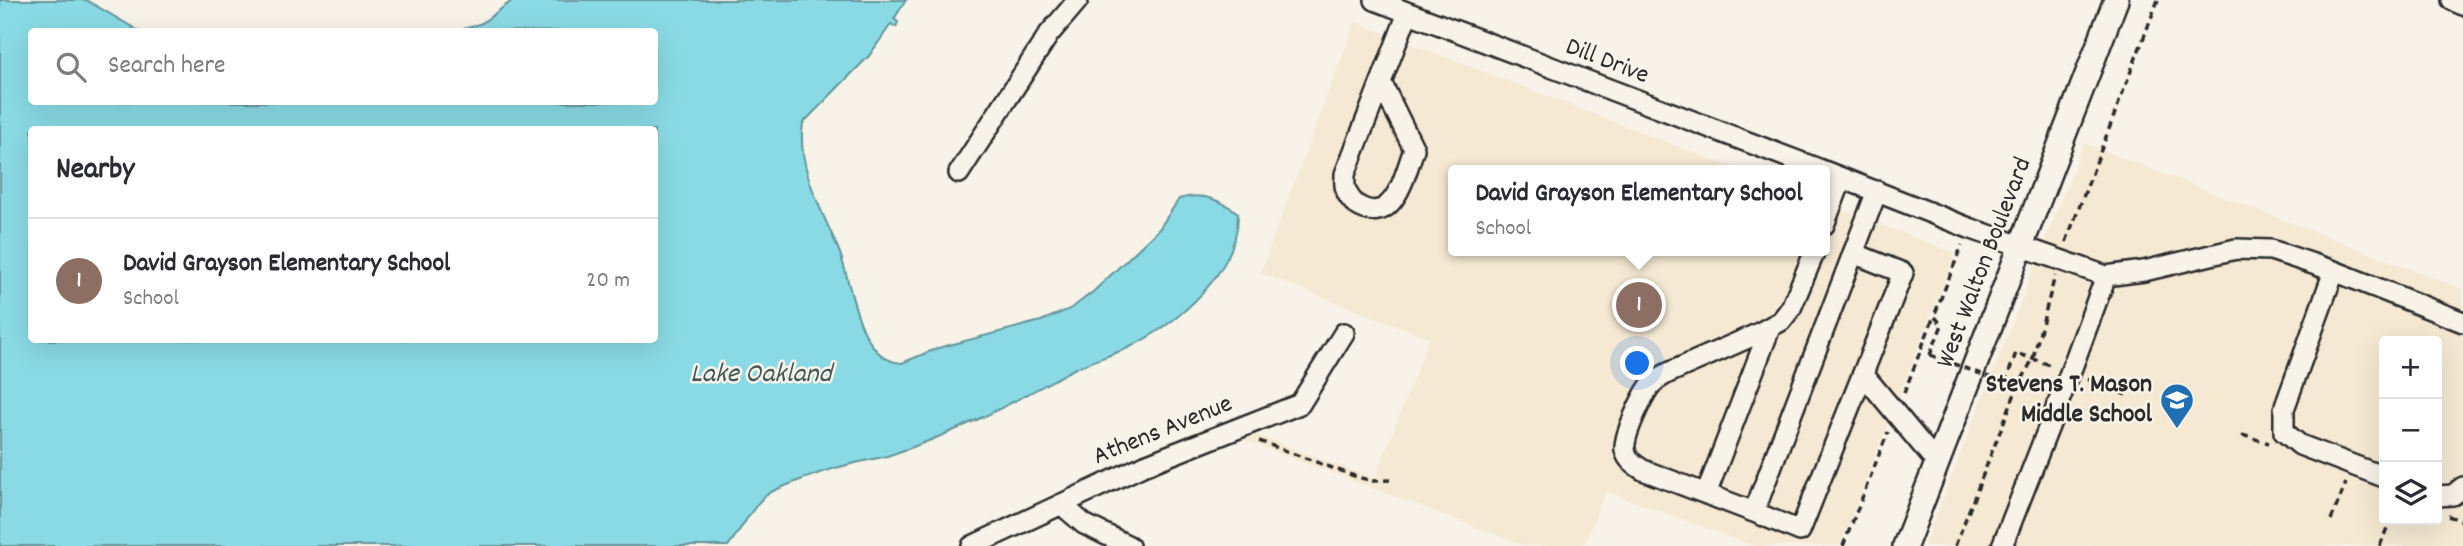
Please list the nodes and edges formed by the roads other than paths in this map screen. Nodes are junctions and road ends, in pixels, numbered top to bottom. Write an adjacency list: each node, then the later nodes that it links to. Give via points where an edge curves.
1 (1079, 0): 9 (street, via 1049,34)
2 (1375, 0): 6 (street, Dill Drive)
3 (2116, 0): 12 (main road, West Walton Boulevard)
4 (2452, 0): 5 (street)
5 (2463, 5)
6 (1408, 13): 7 (street); 8 (street, Dill Drive)
7 (1381, 82): 7 (street, via 1345,174 1344,188 1352,202 1376,212 1395,197 1414,149)
8 (1808, 165)
9 (959, 173)
10 (1830, 173): 11 (street, Dill Drive)
11 (1877, 191): 12 (street, Dill Drive); 13 (street)
12 (2021, 246): 16 (street, Dill Drive); 21 (main road, West Walton Boulevard)
13 (1853, 253): 20 (street, via 1903,273); 27 (street)
14 (1813, 256): 18 (street, via 1791,308)
15 (2334, 271): 16 (street, via 2271,250 2236,250); 17 (street); 22 (street, via 2284,409 2284,432 2300,445)
16 (2106, 276): 31 (street)
17 (2463, 322)
18 (1770, 328): 24 (street); 24 (street, via 1656,380 1635,416 1625,452 1633,464)
19 (1344, 333): 26 (street, Athens Avenue, via 1300,404 1145,465)
20 (1863, 374): 21 (street); 27 (street, via 1800,531)
21 (1937, 463): 30 (main road, West Walton Boulevard)
22 (2379, 475)
23 (2463, 486): 25 (street, via 2453,495)
24 (1706, 494): 27 (street)
25 (2442, 496)
26 (1061, 504): 28 (street, Athens Avenue); 29 (street, via 1084,524)
27 (1754, 512)
28 (972, 546)
29 (1129, 546)
30 (1905, 546)
31 (2002, 546)

